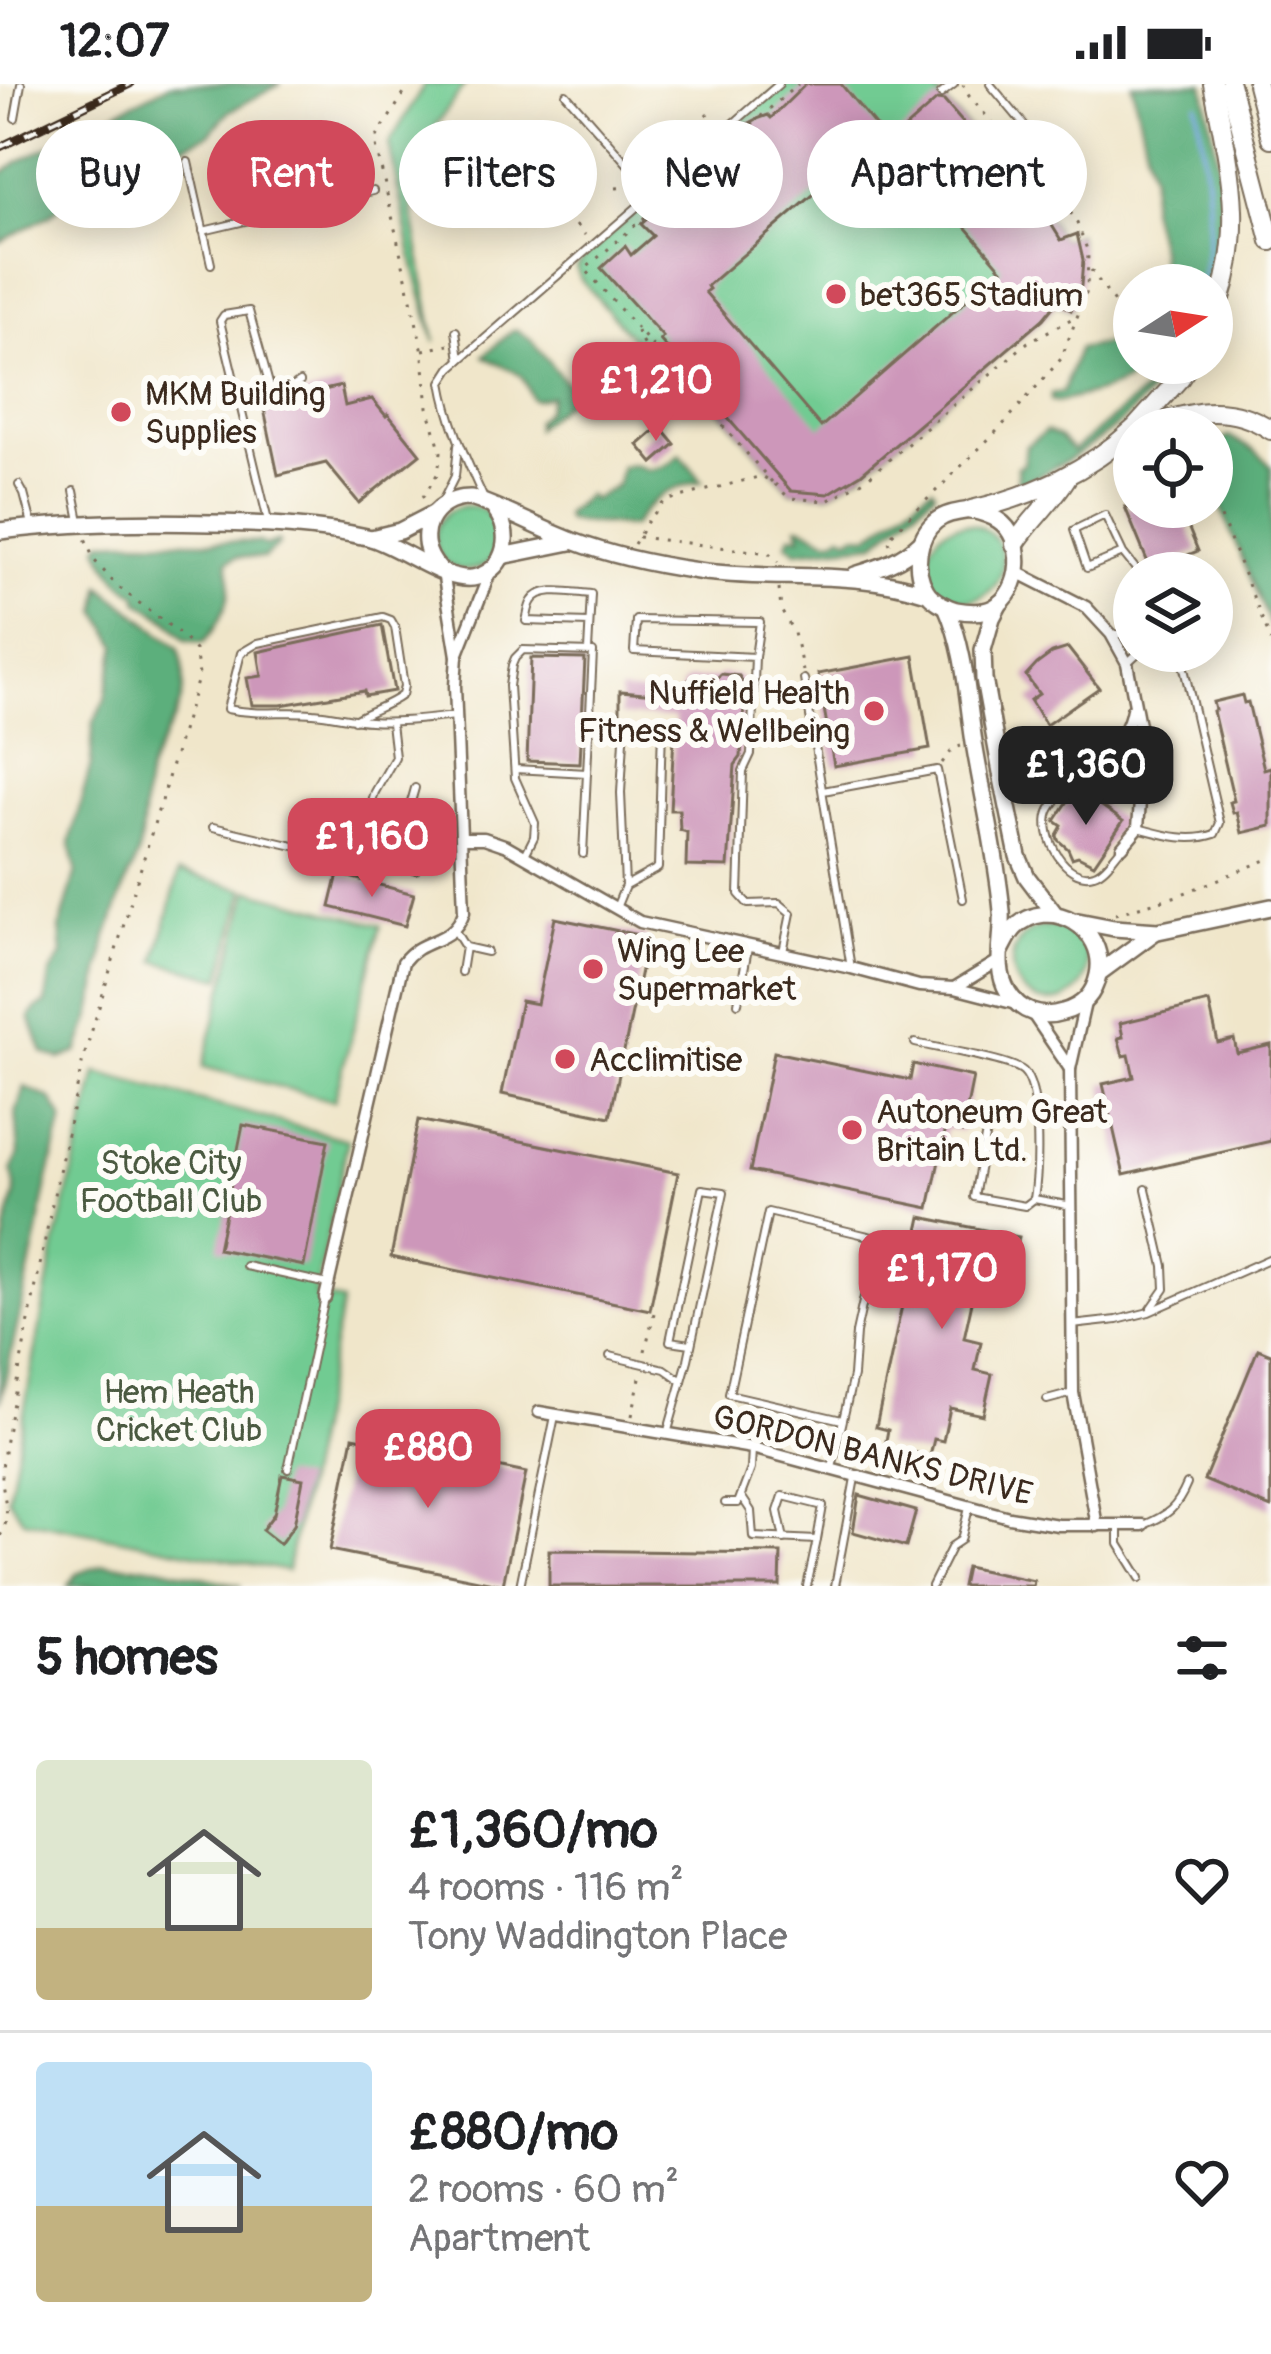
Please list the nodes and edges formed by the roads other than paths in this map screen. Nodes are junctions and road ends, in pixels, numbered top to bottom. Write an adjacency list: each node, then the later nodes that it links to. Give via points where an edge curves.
1 (21, 84): 11 (lane)
2 (779, 84): 12 (lane)
3 (990, 84): 13 (lane)
4 (1213, 84): 22 (highway, via 1231,172)
5 (1230, 84): 20 (highway)
6 (1258, 84): 10 (highway); 14 (highway)
7 (958, 85): 9 (lane)
8 (566, 94): 15 (lane)
9 (941, 94)
10 (1271, 110)
11 (15, 118)
12 (737, 120)
13 (1020, 120)
14 (1271, 138)
15 (621, 157)
16 (188, 162): 19 (lane)
17 (621, 220): 24 (lane)
18 (216, 228): 19 (lane)
19 (203, 231): 21 (lane)
20 (1271, 242)
21 (211, 264)
22 (1229, 264)
23 (456, 331): 24 (lane)
24 (460, 360): 32 (lane, via 442,382)
25 (300, 382): 27 (lane)
26 (1175, 384): 29 (highway)
27 (271, 391): 28 (lane); 28 (lane, via 249,311 224,315)
28 (239, 400): 40 (lane)
29 (1154, 408)
30 (1233, 414): 31 (highway)
31 (1271, 430)
32 (458, 442): 37 (lane); 38 (lane, via 455,476)
33 (1113, 445): 34 (highway)
34 (1066, 477): 39 (highway); 47 (highway)
35 (19, 485): 42 (lane)
36 (74, 491): 41 (lane)
37 (489, 505): 38 (main road, via 460,498); 45 (main road); 49 (main road, via 505,529)
38 (436, 510): 44 (main road); 51 (main road, via 425,544)
39 (971, 510): 46 (main road, via 939,519); 47 (main road, via 998,520)
40 (268, 524): 41 (main road); 44 (main road)
41 (80, 525): 42 (main road)
42 (32, 527): 43 (main road)
43 (0, 531)
44 (371, 538): 51 (main road)
45 (574, 542): 49 (main road); 53 (main road, via 703,572)
46 (921, 542): 53 (main road, via 896,561); 54 (main road)
47 (1015, 544): 52 (main road)
48 (1123, 553): 48 (lane, via 1087,568 1074,530 1105,515)
49 (502, 556): 50 (main road)
50 (491, 570): 51 (main road, via 460,579); 61 (street)
51 (441, 571): 61 (street)
52 (1017, 572): 55 (main road); 58 (street, via 1074,598)
53 (846, 577): 54 (main road)
54 (927, 593): 56 (main road)
55 (1000, 603): 56 (main road, via 969,612); 73 (main road, via 983,650)
56 (946, 606): 99 (main road, via 962,652 1002,915)
57 (589, 623): 57 (lane, via 591,594 560,592 534,598 526,621); 60 (lane)
58 (1111, 634): 59 (street)
59 (1113, 638)
60 (587, 651): 71 (lane, via 523,650 514,658); 72 (lane, via 593,652)
61 (457, 656): 67 (street)
62 (754, 656): 62 (lane, via 634,651 636,620 760,622); 98 (lane, via 739,894 748,904 779,903 790,913)
63 (1128, 672): 66 (street)
64 (1185, 672): 79 (lane, via 1220,823 1203,838)
65 (804, 679): 75 (lane)
66 (1133, 700): 70 (street, via 1119,740); 76 (street)
67 (456, 716): 69 (lane); 80 (street)
68 (355, 720): 68 (lane, via 402,695 391,620 241,652 227,709); 69 (lane)
69 (390, 722): 82 (lane, via 395,757)
70 (1084, 753): 73 (street, via 1046,752); 76 (street, via 1122,766)
71 (515, 770): 72 (lane); 84 (lane, via 535,824)
72 (586, 773): 83 (lane)
73 (1002, 778): 91 (main road, via 1018,856)
74 (415, 788): 85 (lane)
75 (823, 791): 88 (lane, via 938,770); 100 (lane)
76 (1141, 797): 79 (street)
77 (1110, 803): 81 (lane, via 1087,786 1066,788 1048,814 1048,832 1071,871 1088,876)
78 (213, 827): 82 (lane, via 324,853)
79 (1138, 828): 81 (street)
80 (462, 838): 84 (street, via 494,840); 93 (street, via 464,912)
81 (1122, 847)
82 (352, 848): 85 (lane)
83 (583, 854)
84 (525, 855): 89 (street)
85 (394, 862): 86 (lane)
86 (416, 870)
87 (625, 886): 87 (lane, via 658,868 662,777 662,727 625,722); 89 (lane)
88 (962, 898)
89 (616, 908): 95 (street, via 640,922)
90 (1271, 908): 94 (main road)
91 (1055, 914): 92 (main road); 99 (main road, via 1012,930)
92 (1076, 921): 94 (main road); 102 (main road, via 1098,951)
93 (455, 931): 96 (lane); 115 (street, via 403,962)
94 (1158, 931): 102 (main road)
95 (748, 944): 98 (street); 104 (lane)
96 (465, 947): 97 (lane); 101 (lane)
97 (487, 952)
98 (783, 952): 100 (street)
99 (1000, 956): 103 (street); 106 (main road, via 1001,977)
100 (851, 968): 103 (street)
101 (461, 972)
102 (1099, 973): 105 (main road)
103 (954, 988): 106 (street)
104 (738, 1003)
105 (1085, 1003): 106 (main road, via 1048,1015); 108 (street)
106 (1025, 1009): 108 (street)
107 (915, 1043): 111 (lane, via 1020,1067 1033,1083)
108 (1070, 1069): 112 (street)
109 (986, 1132): 111 (lane, via 974,1197 1025,1206)
110 (1146, 1189): 117 (lane, via 1165,1288)
111 (1034, 1199): 112 (lane)
112 (1072, 1206): 118 (street)
113 (1271, 1258): 117 (lane)
114 (246, 1266): 115 (lane)
115 (328, 1284): 116 (street)
116 (325, 1298): 129 (lane)
117 (1149, 1312): 118 (lane)
118 (1072, 1325): 122 (street)
119 (691, 1344): 119 (lane, via 720,1214 724,1192 702,1189 670,1341); 121 (lane)
120 (610, 1357): 121 (lane)
121 (682, 1381): 127 (lane)
122 (1073, 1393): 123 (lane); 137 (street)
123 (1047, 1400)
124 (539, 1412): 125 (street, GORDON BANKS DRIVE)
125 (555, 1415): 127 (street, GORDON BANKS DRIVE); 142 (lane)
126 (842, 1420): 126 (lane, via 877,1238 768,1212 729,1394); 130 (lane)
127 (668, 1434): 128 (street, GORDON BANKS DRIVE)
128 (752, 1448): 130 (street, GORDON BANKS DRIVE); 133 (lane)
129 (288, 1469)
130 (831, 1471): 131 (street, GORDON BANKS DRIVE)
131 (855, 1478): 135 (street, GORDON BANKS DRIVE); 144 (lane)
132 (1187, 1484): 136 (lane, via 1178,1506)
133 (741, 1496): 134 (lane); 139 (lane, via 753,1537)
134 (725, 1503)
135 (969, 1508): 137 (street, GORDON BANKS DRIVE); 145 (lane, via 961,1540)
136 (1144, 1525): 138 (street, GORDON BANKS DRIVE)
137 (1097, 1526): 138 (street, GORDON BANKS DRIVE)
138 (1118, 1526): 141 (lane, via 1119,1544)
139 (784, 1539): 140 (lane); 140 (lane, via 783,1496 823,1506)
140 (817, 1540): 143 (lane)
141 (1141, 1578)
142 (520, 1586)
143 (807, 1586)
144 (835, 1586)
145 (932, 1586)

